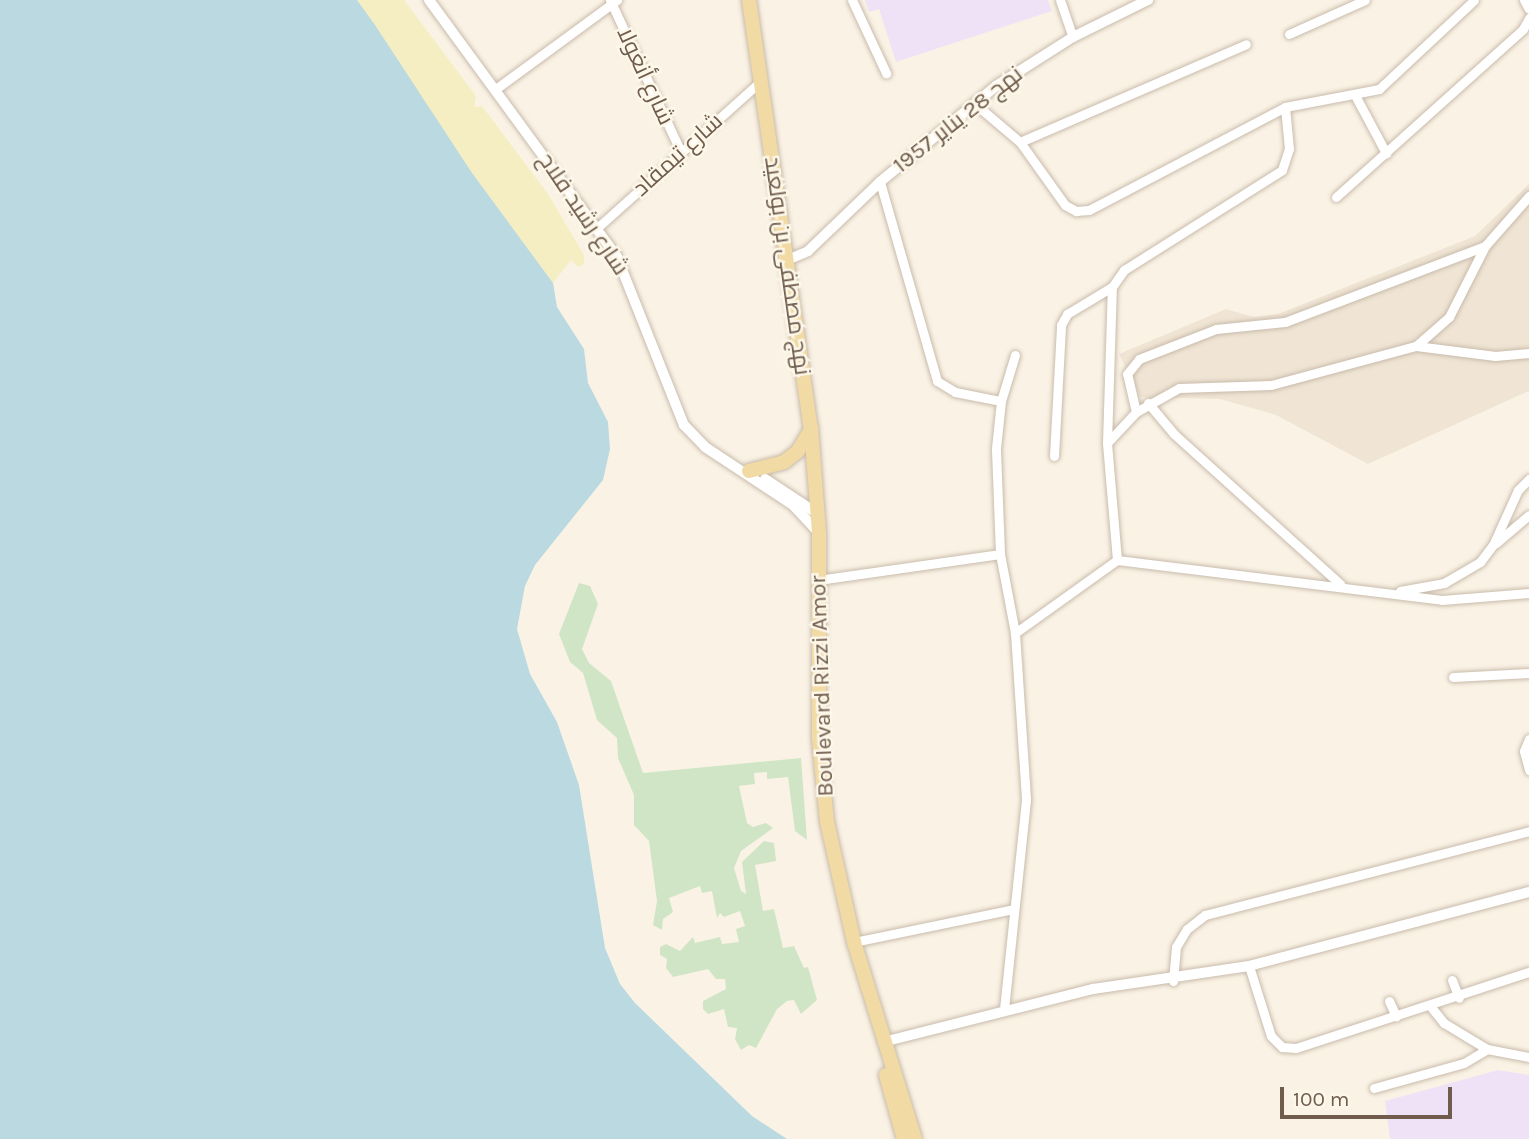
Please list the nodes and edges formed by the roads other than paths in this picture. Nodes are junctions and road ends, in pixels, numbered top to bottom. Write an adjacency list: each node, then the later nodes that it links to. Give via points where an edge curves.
1 (429, 0): 17 (street, شارع رشيد فلاح)
2 (749, 0): 16 (main road, نهج مصطفى بن بولعيد)
3 (852, 0): 15 (street)
4 (1060, 0): 13 (street)
5 (1148, 0): 13 (street, نهج 28 يناير 1957)
6 (1365, 0): 12 (street)
7 (1474, 0): 18 (street, via 1386,84)
8 (1524, 0): 10 (street)
9 (613, 1): 17 (street); 22 (street, شارع أنغولا)
10 (1529, 9)
11 (1529, 18): 23 (street, via 1523,29)
12 (1289, 34)
13 (1073, 37): 19 (street, نهج 28 يناير 1957)
14 (1246, 44): 21 (street)
15 (886, 74)
16 (760, 82): 22 (street, شارع تيمقاد); 29 (main road, نهج مصطفى بن بولعيد)
17 (497, 89): 27 (street, شارع رشيد فلاح)
18 (1356, 97): 20 (street); 23 (street)
19 (974, 103): 21 (street); 24 (street, نهج 28 يناير 1957)
20 (1285, 107): 21 (street, via 1083,211 1065,205); 30 (street, via 1289,149 1282,170 1124,270)
21 (1020, 142)
22 (681, 152): 27 (street, شارع تيمقاد)
23 (1386, 153): 26 (street)
24 (880, 182): 29 (street, نهج 28 يناير 1957, via 808,251); 34 (street, via 937,381 955,392)
25 (1529, 196): 28 (street)
26 (1336, 197)
27 (597, 228): 40 (street, شارع رشيد فلاح, via 626,273 678,417 697,440)
28 (1485, 246): 31 (street, via 1449,317); 36 (street, via 1271,327 1226,326 1139,359 1127,374)
29 (785, 261): 37 (main road, نهج مصطفى بن بولعيد)
30 (1112, 287): 38 (street); 39 (street, via 1067,314 1061,326)
31 (1416, 346): 32 (street, via 1495,356); 35 (street, via 1271,386 1179,388)
32 (1529, 353)
33 (1015, 355): 34 (street)
34 (1002, 401): 46 (street, via 995,474)
35 (1148, 403): 36 (street); 49 (street, via 1174,434)
36 (1136, 412): 38 (street)
37 (811, 428): 40 (main road, via 798,451 784,462); 42 (main road, نهج مصطفى بن بولعيد)
38 (1107, 443): 47 (street)
39 (1054, 456)
40 (743, 469): 42 (street, شارع رشيد فلاح); 44 (street, شارع رشيد فلاح, via 793,505)
41 (1529, 479): 45 (street, via 1518,490)
42 (818, 514): 44 (main road, نهج مصطفى بن بولعيد)
43 (1529, 515): 45 (street)
44 (819, 533): 48 (main road, Boulevard Rizzi Amor)
45 (1493, 545): 50 (street, via 1462,576)
46 (1000, 554): 48 (street); 52 (street)
47 (1117, 560): 49 (street); 52 (street)
48 (818, 580): 60 (main road, Boulevard Rizzi Amor, via 822,780)
49 (1340, 584): 50 (street)
50 (1382, 593): 51 (street, via 1442,600)
51 (1529, 593)
52 (1015, 633): 59 (street, via 1026,800)
53 (1529, 673): 54 (street)
54 (1453, 677)
55 (1529, 739): 56 (street, via 1524,751)
56 (1529, 770)
57 (1529, 831): 64 (street, via 1205,915 1187,929 1176,947)
58 (1529, 892): 61 (street)
59 (1014, 909): 60 (street); 68 (street)
60 (854, 942): 70 (main road, Boulevard Rizzi Amor)
61 (1249, 966): 64 (street); 69 (street, via 1271,1036 1282,1047 1296,1048)
62 (1529, 972): 65 (street)
63 (1452, 980): 65 (street)
64 (1173, 981): 68 (street, via 1113,986)
65 (1459, 998): 67 (street)
66 (1389, 1001): 69 (street)
67 (1431, 1007): 69 (street); 71 (street, via 1444,1023)
68 (1004, 1010): 70 (street)
69 (1396, 1016)
70 (883, 1042): 74 (main road, Boulevard Rizzi Amor, via 883,1066); 75 (main road, Boulevard Rizzi Amor)
71 (1487, 1049): 72 (street); 73 (street, via 1464,1063)
72 (1529, 1057)
73 (1374, 1088)
74 (904, 1139)
75 (915, 1139)

